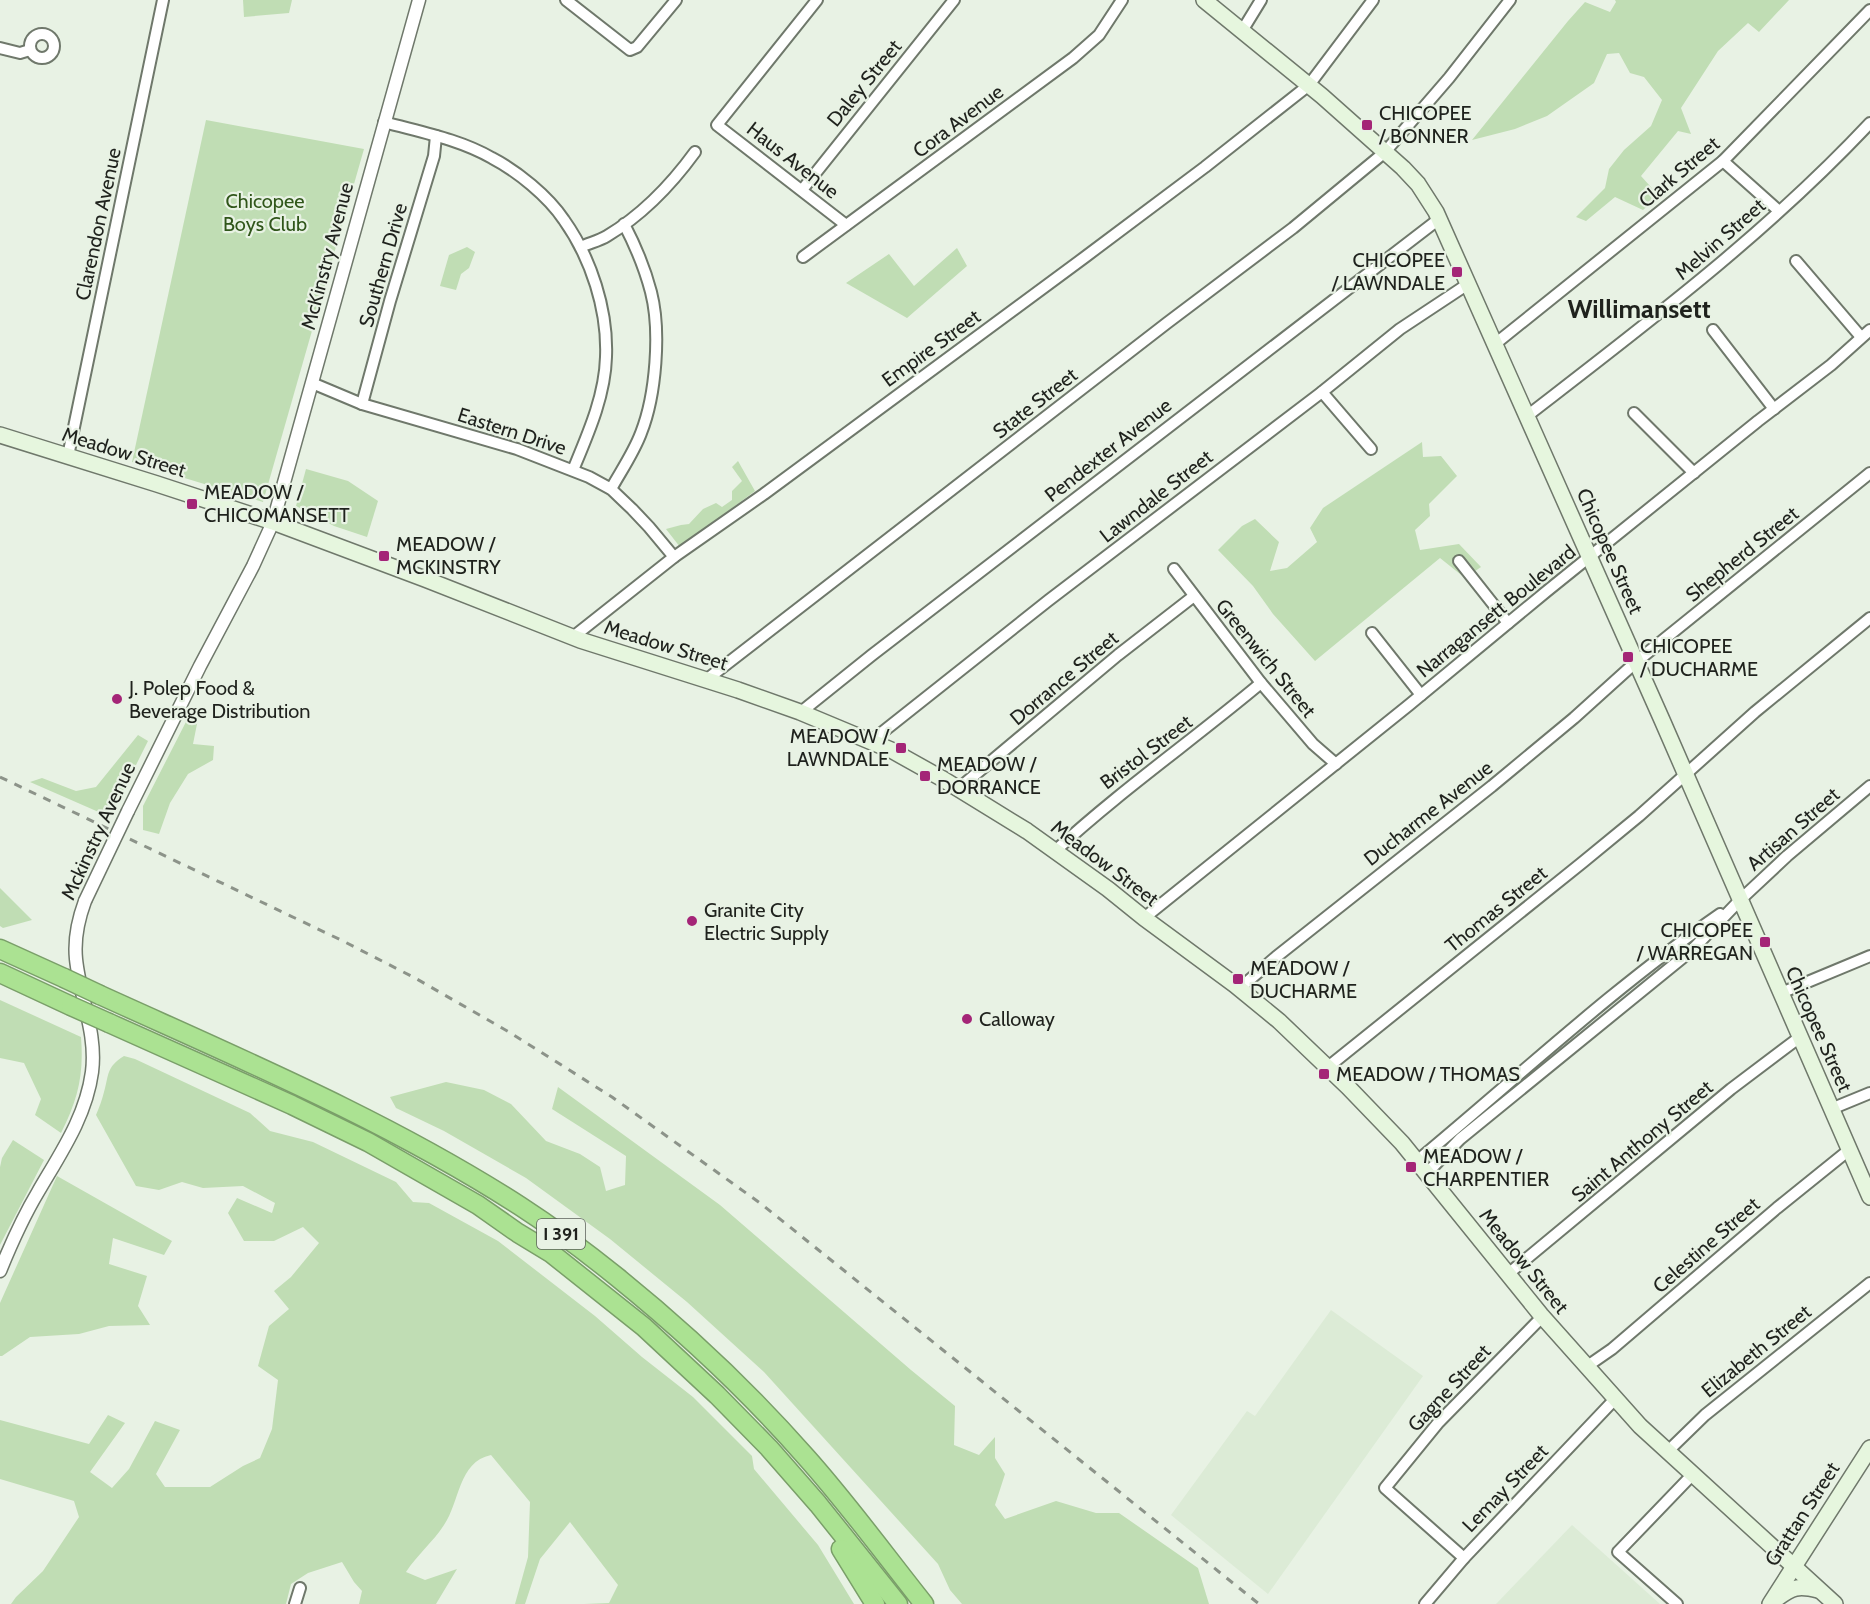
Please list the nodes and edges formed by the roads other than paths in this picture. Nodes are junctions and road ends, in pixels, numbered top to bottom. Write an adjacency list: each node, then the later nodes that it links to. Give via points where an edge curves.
1 (163, 0): 43 (street, Clarendon Avenue)
2 (419, 0): 17 (street, McKinstry Avenue)
3 (566, 0): 4 (street, via 630,50 637,47)
4 (676, 0)
5 (816, 0): 23 (street, Haus Avenue, via 717,124)
6 (954, 0): 23 (street, Daley Street)
7 (1122, 0): 27 (street, Cora Avenue, via 1099,35 1073,58)
8 (1204, 0): 13 (main road, Chicopee Street)
9 (1261, 0): 13 (street)
10 (1373, 0): 16 (street, Empire Street)
11 (1510, 0): 21 (street, State Street)
12 (1870, 10): 22 (street, Clark Street)
13 (1242, 31): 16 (main road, Chicopee Street)
14 (0, 48): 15 (street, via 20,53)
15 (30, 50)
16 (1309, 85): 21 (main road, Chicopee Street); 49 (street, Empire Street, via 1095,250)
17 (384, 122): 19 (street); 35 (street, McKinstry Avenue)
18 (1870, 123): 24 (street, Melvin Street)
19 (436, 136): 28 (street, via 493,158 532,186 564,219); 37 (street, Southern Drive, via 434,156)
20 (695, 152): 26 (street, via 672,182)
21 (1385, 152): 25 (main road, Chicopee Street, via 1418,184); 59 (street, State Street, via 1293,228)
22 (1723, 161): 24 (street); 34 (street, Clark Street)
23 (802, 190): 27 (street, Haus Avenue)
24 (1779, 212): 40 (street, Melvin Street, via 1677,299)
25 (1439, 219): 31 (main road, Chicopee Street); 62 (street, Pendexter Avenue)
26 (624, 224): 28 (street, via 606,237); 47 (street, via 651,294 656,349 641,433)
27 (846, 225): 29 (street, Cora Avenue)
28 (580, 247): 44 (street, via 600,302 606,357 592,422)
29 (803, 256)
30 (1796, 261): 33 (street)
31 (1468, 284): 34 (main road, Chicopee Street); 36 (street, Lawndale Street, via 1400,328)
32 (1713, 330): 38 (street)
33 (1865, 334): 38 (street, Narragansett Boulevard)
34 (1495, 345): 40 (main road, Chicopee Street)
35 (312, 382): 37 (street, Eastern Drive); 48 (street, McKinstry Avenue)
36 (1322, 392): 42 (street); 63 (street, Lawndale Street)
37 (362, 405): 44 (street, Eastern Drive, via 499,443)
38 (1774, 409): 45 (street, Narragansett Boulevard)
39 (1635, 413): 45 (street)
40 (1527, 416): 50 (main road, Chicopee Street)
41 (0, 435): 43 (main road, Meadow Street)
42 (1371, 449)
43 (68, 456): 48 (main road, Meadow Street)
44 (573, 470): 47 (street, Eastern Drive)
45 (1694, 473): 50 (street, Narragansett Boulevard)
46 (1870, 473): 58 (street, Shepherd Street)
47 (610, 489): 49 (street, Eastern Drive)
48 (273, 522): 57 (main road, Meadow Street); 90 (street, Mckinstry Avenue, bridge, via 85,901 75,944 92,1037 90,1082 75,1129 29,1208)
49 (674, 557): 57 (street, Empire Street)
50 (1590, 558): 55 (street, Narragansett Boulevard); 58 (main road, Chicopee Street)
51 (1459, 561): 55 (street)
52 (1174, 569): 53 (street, Greenwich Street)
53 (1194, 596): 60 (street, Greenwich Street); 67 (street, Dorrance Street)
54 (1870, 618): 65 (street, Thomas Street, via 1755,712)
55 (1508, 623): 61 (street, Narragansett Boulevard)
56 (1371, 633): 61 (street)
57 (573, 637): 59 (main road, Meadow Street)
58 (1636, 662): 65 (main road, Chicopee Street); 76 (street, Ducharme Avenue, via 1574,718)
59 (706, 680): 62 (main road, Meadow Street)
60 (1261, 683): 64 (street, Greenwich Street, via 1313,744); 68 (street, Bristol Street, via 1096,813)
61 (1421, 695): 64 (street, Narragansett Boulevard)
62 (801, 712): 63 (main road, Meadow Street)
63 (870, 741): 67 (main road, Meadow Street)
64 (1336, 764): 70 (street, Narragansett Boulevard)
65 (1685, 776): 69 (main road, Chicopee Street); 81 (street, Thomas Street)
66 (1870, 786): 69 (street, Artisan Street)
67 (958, 789): 68 (main road, Meadow Street)
68 (1054, 851): 70 (main road, Meadow Street)
69 (1740, 900): 73 (street); 75 (street, via 1692,950); 77 (main road, Chicopee Street)
70 (1144, 918): 76 (main road, Meadow Street)
71 (0, 949): 100 (highway, I 391, bridge, via 373,1121 457,1167 553,1228 677,1328 763,1409)
72 (1870, 956): 77 (street)
73 (1651, 965): 75 (street); 78 (street)
74 (0, 973): 99 (highway, I 391, bridge, via 369,1142 478,1205 551,1253 644,1327 717,1395)
75 (1658, 976): 79 (street)
76 (1240, 988): 81 (main road, Meadow Street)
77 (1781, 993): 80 (main road, Chicopee Street)
78 (1576, 1027): 79 (street); 82 (street)
79 (1585, 1037): 84 (street)
80 (1800, 1037): 85 (main road, Chicopee Street); 91 (street, Saint Anthony Street, via 1731,1089)
81 (1328, 1067): 87 (main road, Meadow Street)
82 (1506, 1084): 84 (street); 87 (street)
83 (1870, 1093): 85 (street)
84 (1515, 1094): 88 (street, via 1460,1139)
85 (1832, 1109): 86 (main road, Chicopee Street)
86 (1850, 1150): 89 (main road, Chicopee Street); 94 (street, Celestine Street)
87 (1417, 1161): 88 (main road, Meadow Street)
88 (1427, 1173): 91 (main road, Meadow Street)
89 (1870, 1197)
90 (0, 1271)
91 (1508, 1274): 93 (main road, Meadow Street)
92 (1870, 1283): 97 (street, Elizabeth Street, via 1706,1415)
93 (1542, 1317): 94 (main road, Meadow Street); 101 (street, Gagne Street, via 1438,1423 1385,1488)
94 (1586, 1367): 95 (main road, Meadow Street)
95 (1614, 1400): 97 (main road, Meadow Street); 101 (street, Lemay Street)
96 (1870, 1448): 102 (main road, Grattan Street)
97 (1667, 1452): 98 (main road, Meadow Street)
98 (1693, 1474): 102 (main road, Meadow Street); 111 (street, via 1618,1552)
99 (801, 1484): 106 (highway); 107 (highway, I 391)
100 (870, 1534): 108 (highway, I 391); 109 (highway)
101 (1464, 1558): 110 (street, Lemay Street)
102 (1792, 1567): 104 (main road, Meadow Street); 112 (main road, Grattan Street)
103 (300, 1588): 105 (street)
104 (1818, 1590): 112 (main road, via 1800,1586); 113 (main road, Meadow Street)
105 (295, 1604)
106 (875, 1604)
107 (898, 1604)
108 (924, 1604)
109 (935, 1604)
110 (1425, 1604)
111 (1677, 1604)
112 (1770, 1604)
113 (1835, 1604)

